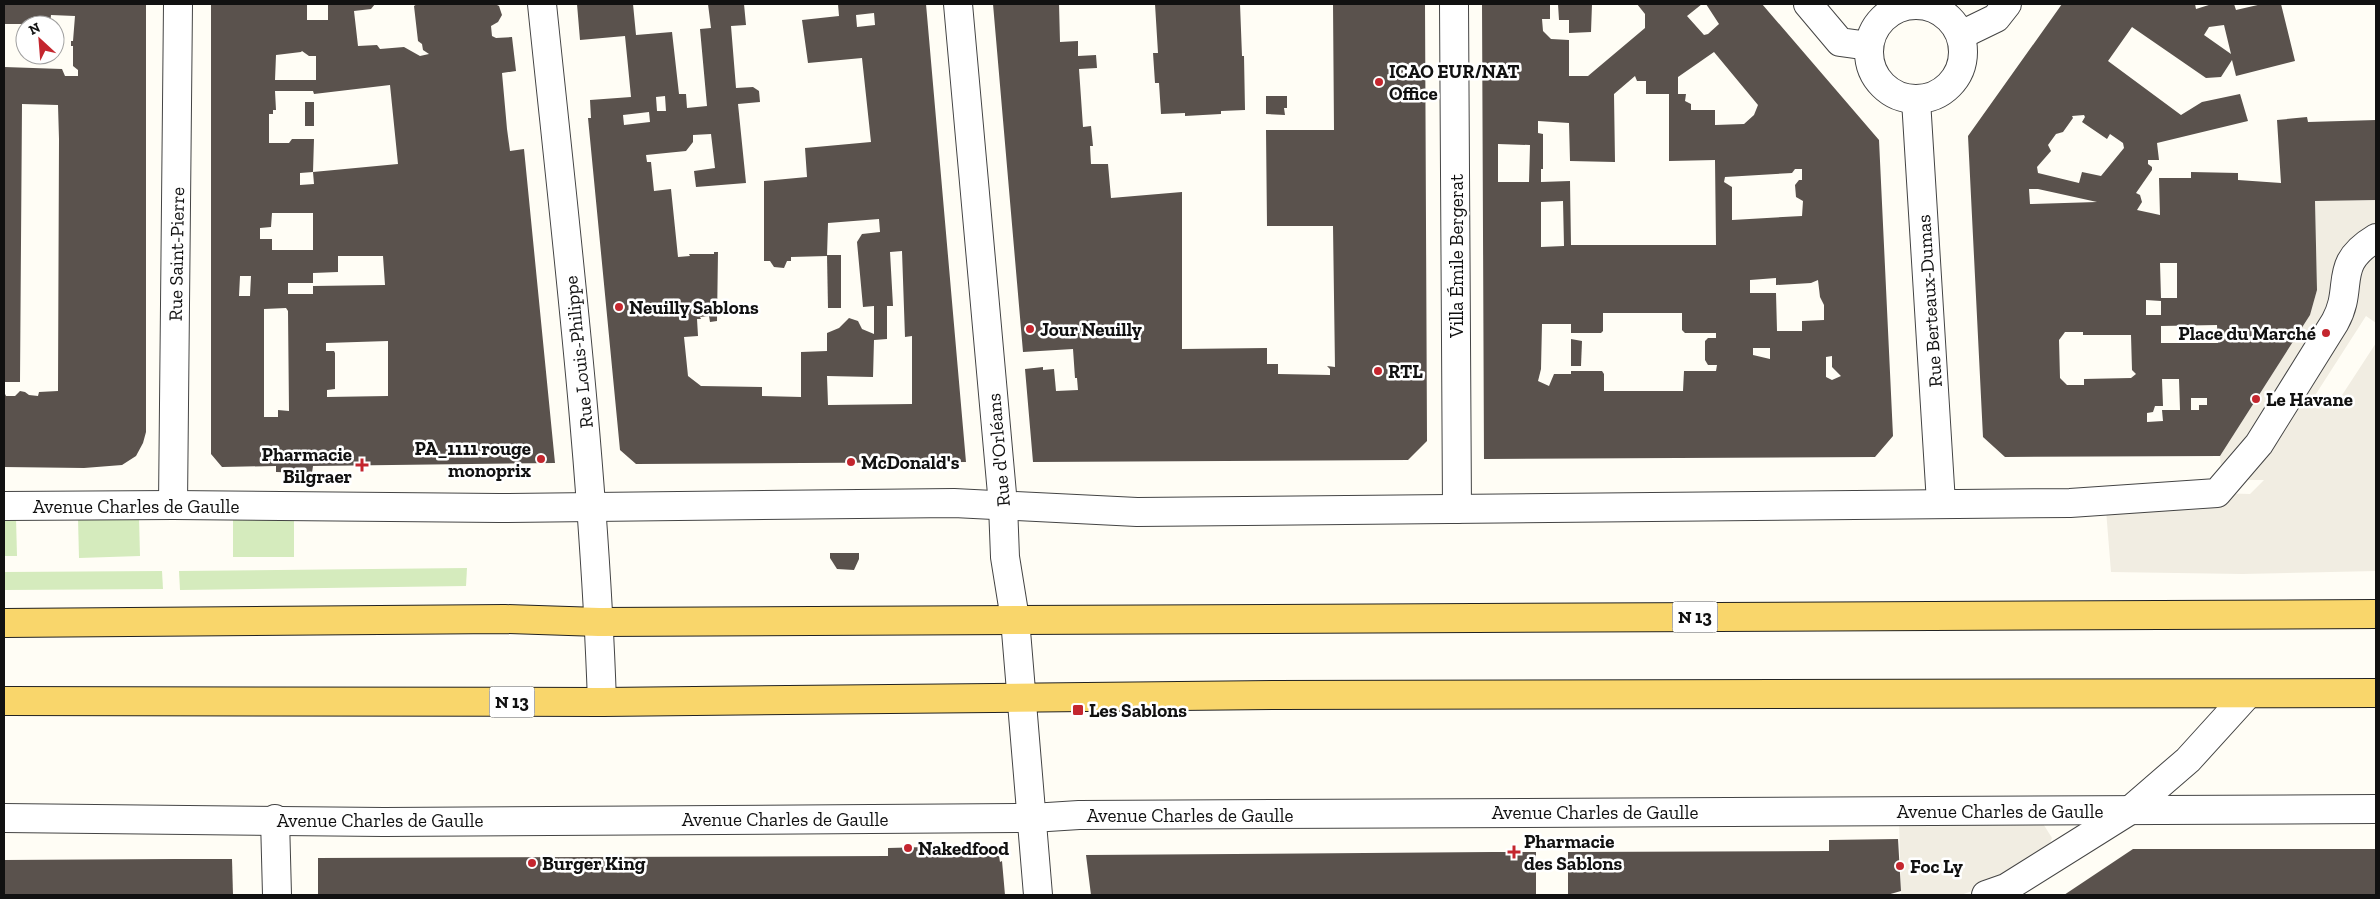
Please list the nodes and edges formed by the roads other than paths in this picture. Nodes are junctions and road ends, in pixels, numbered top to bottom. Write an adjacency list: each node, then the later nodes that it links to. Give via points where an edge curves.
1 (178, 4): 13 (street, Rue Saint-Pierre)
2 (542, 4): 16 (street, Rue Louis-Philippe, via 585,418)
3 (958, 4): 14 (street, Rue d'Orléans)
4 (1454, 4): 17 (street, Villa Émile Bergerat)
5 (1808, 4): 9 (street, via 1840,42)
6 (1915, 4): 8 (street, via 1934,8 1950,18); 9 (street, via 1894,10 1877,25)
7 (2007, 4): 8 (street, via 1996,18)
8 (1961, 34): 10 (street, via 1964,57 1956,79 1938,94)
9 (1869, 46): 10 (street, via 1870,66 1880,84 1896,96)
10 (1916, 100): 12 (street, Rue Berteaux-Dumas)
11 (2376, 238): 12 (street, Avenue Charles de Gaulle, via 2352,258 2346,271 2343,303 2335,322 2259,444 2217,493 2070,503)
12 (1941, 502): 17 (street, Avenue Charles de Gaulle)
13 (174, 505): 15 (street, Avenue Charles de Gaulle); 16 (street, Avenue Charles de Gaulle)
14 (1003, 505): 16 (street, Avenue Charles de Gaulle); 17 (street, Avenue Charles de Gaulle, via 1137,512); 19 (street, Rue d'Orléans, via 1005,557)
15 (4, 506)
16 (591, 506): 20 (street, Rue Louis-Philippe)
17 (1456, 509)
18 (2376, 614): 19 (main road, N 13)
19 (1014, 619): 20 (main road, N 13); 24 (street, Rue d'Orléans)
20 (599, 622): 21 (main road, N 13, via 505,619); 26 (street, Rue Louis-Philippe)
21 (4, 623)
22 (2376, 693): 23 (main road, N 13)
23 (2247, 695): 24 (main road, N 13, via 1274,694); 28 (street, via 2188,760)
24 (1020, 697): 26 (main road, N 13); 30 (street, Rue d'Orléans)
25 (4, 701): 26 (main road, N 13)
26 (602, 702)
27 (2376, 809): 28 (street, Avenue Charles de Gaulle)
28 (2129, 811): 30 (street, Avenue Charles de Gaulle); 34 (street, via 2006,888)
29 (4, 818): 31 (street, Avenue Charles de Gaulle)
30 (1032, 818): 31 (street, Avenue Charles de Gaulle, via 384,822); 33 (street, Rue d'Orléans)
31 (275, 819): 32 (street)
32 (277, 895)
33 (1038, 895)
34 (1986, 895)

